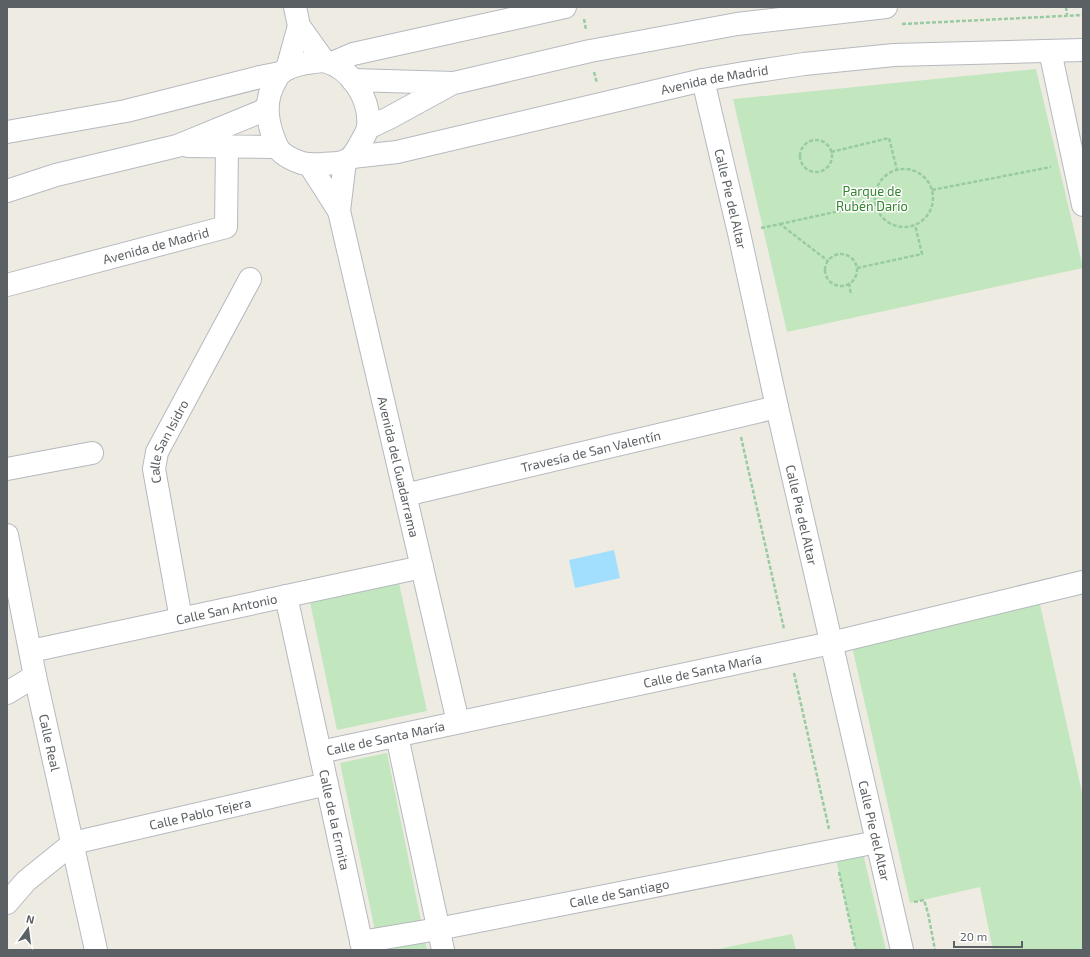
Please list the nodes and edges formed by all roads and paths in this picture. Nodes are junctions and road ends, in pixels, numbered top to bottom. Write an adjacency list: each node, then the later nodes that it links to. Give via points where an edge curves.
1 (565, 7): 9 (street, via 353,54)
2 (1066, 7): 4 (path)
3 (1083, 14): 4 (path)
4 (1067, 15): 5 (path)
5 (890, 16): 13 (street, via 737,24 590,51)
6 (297, 17): 9 (street); 10 (street)
7 (1083, 50): 8 (street, Avenida de Madrid)
8 (1050, 51): 12 (street, Avenida de Madrid, via 894,55 804,64); 22 (street)
9 (328, 62): 10 (street, via 300,64); 11 (street, via 344,70)
10 (283, 71): 14 (street, via 272,86); 16 (street, via 126,111)
11 (352, 80): 13 (street); 15 (street, via 361,92 367,110)
12 (703, 80): 21 (street, Avenida de Madrid, via 397,152); 34 (street, Calle Pie del Altar)
13 (454, 83): 15 (street)
14 (267, 109): 17 (street); 19 (street, via 270,129)
15 (368, 128): 21 (street)
16 (7, 132)
17 (177, 146): 18 (street); 25 (street)
18 (226, 146): 19 (street); 39 (street, Avenida de Madrid, via 226,227)
19 (277, 148): 23 (street, via 297,161)
20 (831, 152): 20 (path, via 823,142 813,141 804,146 800,160 806,169 821,171 829,165); 24 (path, via 889,138)
21 (349, 159): 23 (street); 31 (street, Avenida del Guadarrama)
22 (1073, 163): 27 (path); 30 (street)
23 (308, 164): 31 (street, Avenida del Guadarrama)
24 (897, 170): 27 (path, via 918,173 926,178); 29 (path, via 883,178 878,187)
25 (56, 175): 26 (street); 28 (street)
26 (7, 180)
27 (932, 190): 33 (path, via 929,213)
28 (7, 191)
29 (876, 203): 32 (path); 33 (path, via 881,215 888,221 896,225)
30 (1083, 205)
31 (339, 211): 45 (street, Avenida del Guadarrama)
32 (780, 224): 34 (path); 35 (path)
33 (915, 225): 36 (path, via 922,254)
34 (739, 233): 41 (street, Calle Pie del Altar)
35 (828, 261): 36 (path, via 838,254 843,254 853,259); 38 (path, via 825,268 831,282 841,285)
36 (857, 268): 38 (path, via 854,278)
37 (250, 280): 50 (street, Calle San Isidro, via 157,452 154,469)
38 (849, 283): 40 (path)
39 (7, 285)
40 (852, 295)
41 (777, 407): 45 (street, Travesía de San Valentín); 51 (street, Calle Pie del Altar)
42 (740, 436): 53 (path)
43 (92, 453): 44 (street)
44 (7, 469)
45 (405, 495): 47 (street, Avenida del Guadarrama)
46 (7, 535): 52 (street, Calle Real)
47 (422, 567): 49 (street, Calle San Antonio); 56 (street, Avenida del Guadarrama)
48 (1083, 582): 51 (street, Calle de Santa María)
49 (286, 596): 50 (street, Calle San Antonio); 58 (street, Calle de la Ermita)
50 (181, 619): 52 (street, Calle San Antonio)
51 (831, 643): 53 (street, Calle de Santa María); 60 (street, Calle Pie del Altar)
52 (31, 651): 54 (street, Calle Real)
53 (789, 652): 56 (street, Calle de Santa María); 62 (path)
54 (35, 676): 55 (street); 61 (street, Calle Real)
55 (7, 693)
56 (458, 722): 57 (street, Calle de Santa María)
57 (397, 736): 58 (street, Calle de Santa María); 65 (street)
58 (320, 752): 59 (street, Calle de la Ermita)
59 (327, 784): 61 (street, Calle Pablo Tejera); 66 (street, Calle de la Ermita)
60 (877, 842): 62 (street, Calle de Santiago); 69 (street, Calle Pie del Altar)
61 (73, 843): 63 (street, via 26,881); 67 (street, Calle Real)
62 (834, 850): 65 (street, Calle de Santiago); 68 (path)
63 (7, 903)
64 (910, 903): 70 (path, via 924,900)
65 (440, 940): 66 (street, Calle de Santiago)
66 (362, 946)
67 (96, 950)
68 (856, 950)
69 (902, 950)
70 (935, 950)

